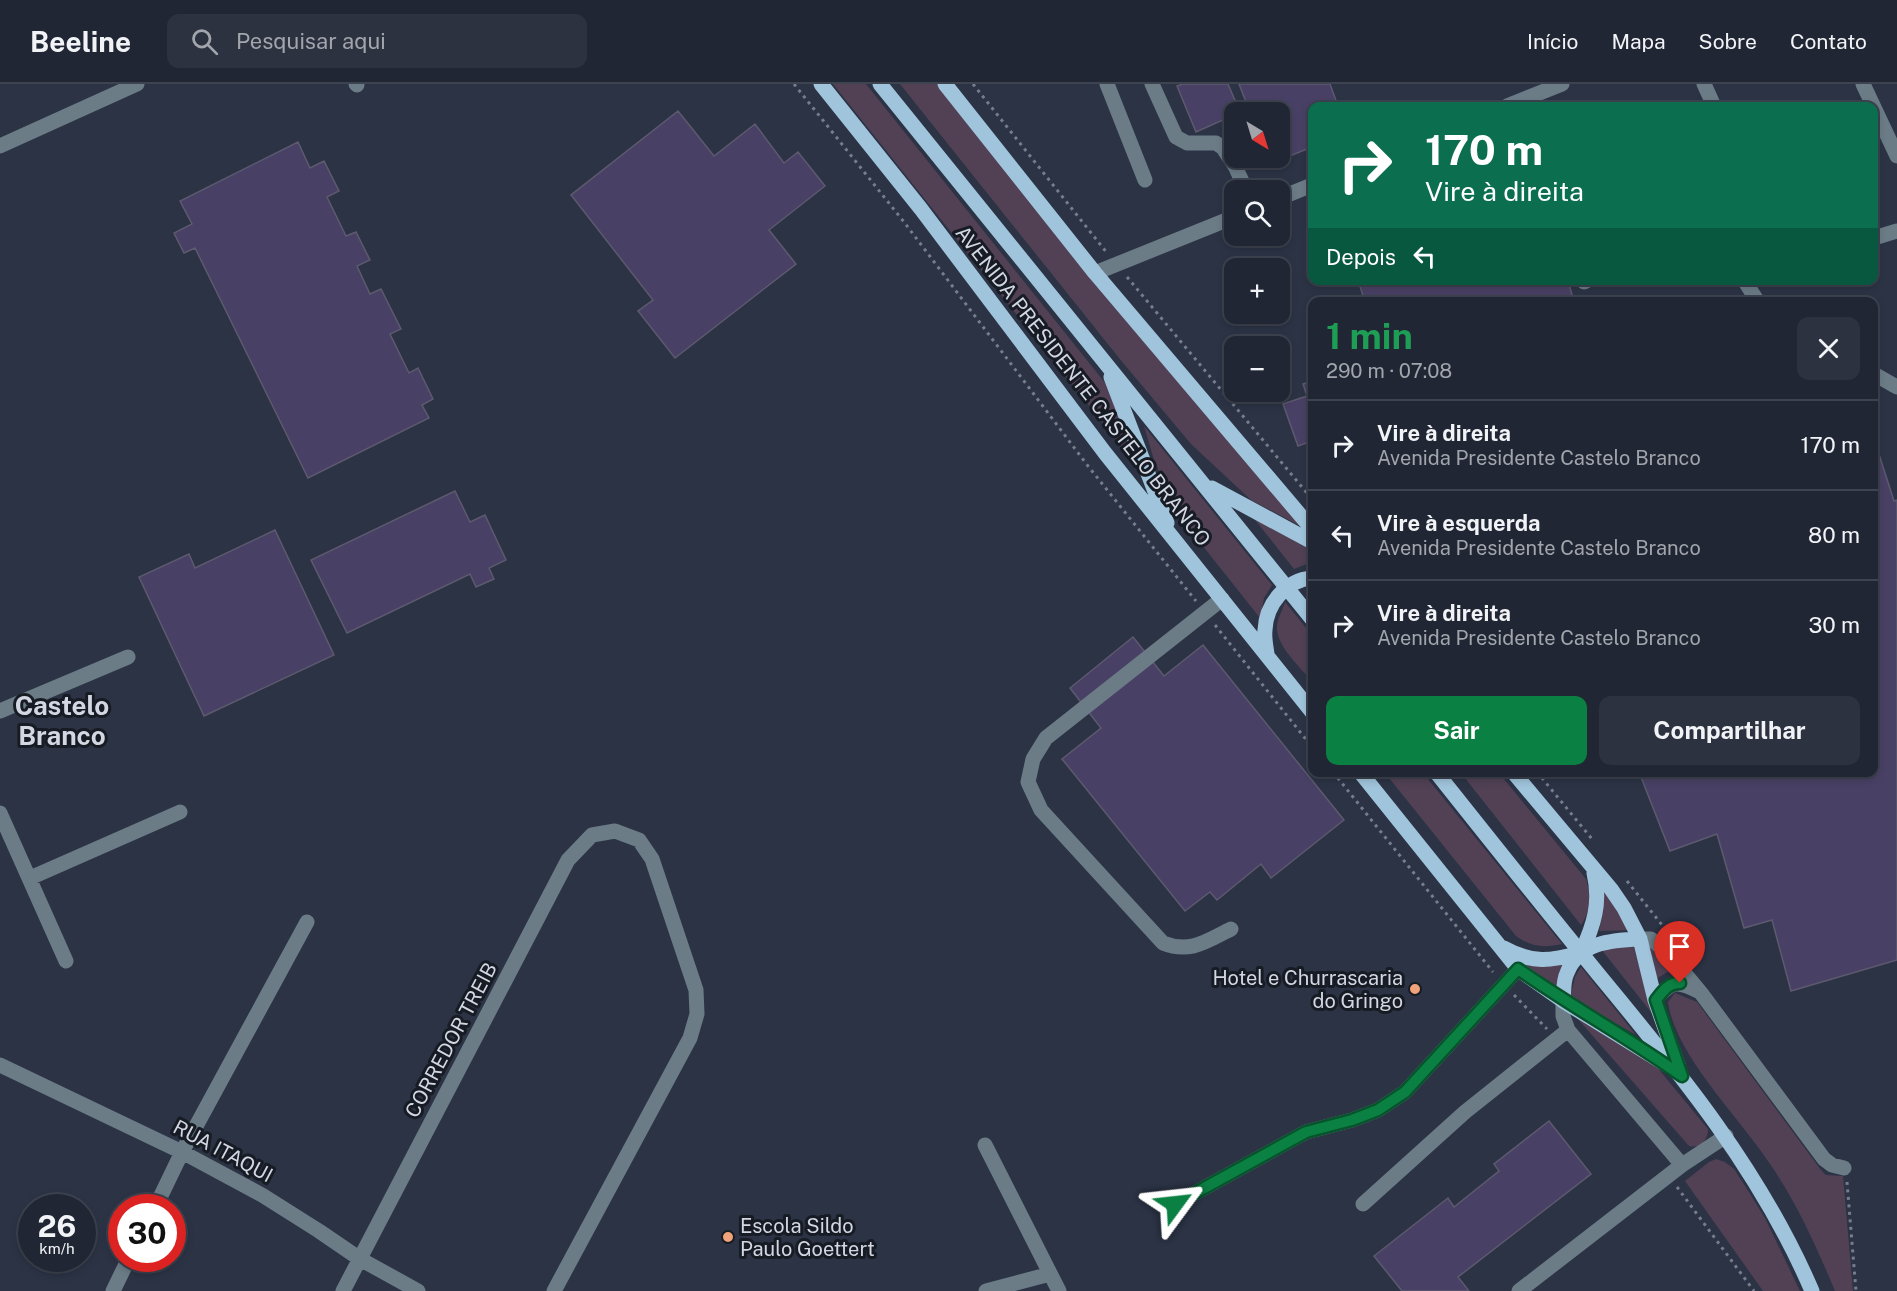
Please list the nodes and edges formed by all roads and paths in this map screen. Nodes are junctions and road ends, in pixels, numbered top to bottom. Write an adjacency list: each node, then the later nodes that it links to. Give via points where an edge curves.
1 (137, 84): 16 (street)
2 (794, 84): 38 (path)
3 (821, 84): 33 (main road, AVENIDA PRESIDENTE CASTELO BRANCO)
4 (880, 84): 27 (main road, AVENIDA PRESIDENTE CASTELO BRANCO)
5 (945, 84): 26 (main road)
6 (973, 84): 25 (path)
7 (1107, 84): 18 (street)
8 (1152, 84): 19 (street, via 1176,137 1187,143 1216,143)
9 (1562, 84): 12 (street)
10 (1863, 84): 14 (street)
11 (1707, 85): 13 (street)
12 (1521, 102)
13 (1713, 102)
14 (1872, 102)
15 (1878, 116): 17 (street)
16 (0, 146)
17 (1897, 156)
18 (1145, 180)
19 (1241, 180)
20 (1308, 187): 21 (street)
21 (1290, 194)
22 (1224, 221): 25 (street)
23 (1897, 231): 24 (street)
24 (1878, 237)
25 (1116, 264): 26 (street); 31 (path)
26 (1095, 273): 32 (main road)
27 (1105, 363): 30 (main road, AVENIDA PRESIDENTE CASTELO BRANCO); 33 (main road)
28 (1878, 376): 29 (street)
29 (1897, 387)
30 (1205, 485): 34 (main road); 36 (main road, AVENIDA PRESIDENTE CASTELO BRANCO)
31 (1308, 494)
32 (1308, 524)
33 (1173, 538): 37 (main road, AVENIDA PRESIDENTE CASTELO BRANCO)
34 (1308, 540)
35 (1308, 578): 36 (main road)
36 (1287, 587): 39 (main road, AVENIDA PRESIDENTE CASTELO BRANCO); 40 (main road, via 1273,602 1266,618)
37 (1222, 598): 38 (street); 40 (main road, AVENIDA PRESIDENTE CASTELO BRANCO)
38 (1205, 612): 44 (path); 53 (street, via 1046,738 1033,759 1028,782 1041,810 1163,943 1192,948)
39 (1308, 614)
40 (1267, 655): 42 (main road, AVENIDA PRESIDENTE CASTELO BRANCO)
41 (128, 657): 43 (street)
42 (1308, 707)
43 (0, 711)
44 (1308, 742)
45 (1364, 777): 55 (main road)
46 (1440, 777): 56 (main road)
47 (1517, 777): 50 (main road)
48 (180, 812): 51 (street)
49 (0, 813): 51 (street)
50 (1593, 870): 54 (main road, via 1624,908); 56 (main road, via 1598,888 1597,910)
51 (30, 878): 57 (street)
52 (307, 922): 67 (street)
53 (1231, 929)
54 (1640, 939): 56 (main road, via 1600,943); 59 (street, via 1652,939 1662,946); 60 (main road)
55 (1496, 943): 56 (main road, via 1536,960); 58 (main road)
56 (1581, 953): 61 (main road, via 1567,970); 64 (main road)
57 (66, 961)
58 (1518, 969): 61 (main road); 71 (street, via 1405,1092 1378,1110 1306,1132)
59 (1701, 993): 60 (street, via 1676,983); 69 (street, via 1824,1159)
60 (1656, 1000): 64 (main road)
61 (1563, 1001): 62 (street); 64 (main road)
62 (1568, 1030): 68 (street); 72 (street, via 1465,1113)
63 (0, 1065): 67 (street, RUA ITAQUI)
64 (1682, 1076): 65 (main road)
65 (1726, 1136): 68 (street); 83 (main road, via 1765,1197)
66 (985, 1145): 75 (street)
67 (182, 1152): 70 (street); 73 (street, RUA ITAQUI, via 262,1195)
68 (1682, 1165): 82 (street)
69 (1844, 1168)
70 (162, 1194)
71 (1175, 1204)
72 (1363, 1204)
73 (360, 1260): 77 (street, CORREDOR TREIB); 78 (street, RUA ITAQUI); 79 (street, CORREDOR TREIB, via 568,860 592,835 615,831 639,840 652,859 696,990 696,1014 690,1038)
74 (122, 1272): 76 (street)
75 (1050, 1274): 80 (street); 81 (street)
76 (113, 1291)
77 (343, 1291)
78 (418, 1291)
79 (554, 1291)
80 (986, 1291)
81 (1059, 1291)
82 (1519, 1291)
83 (1812, 1291)

